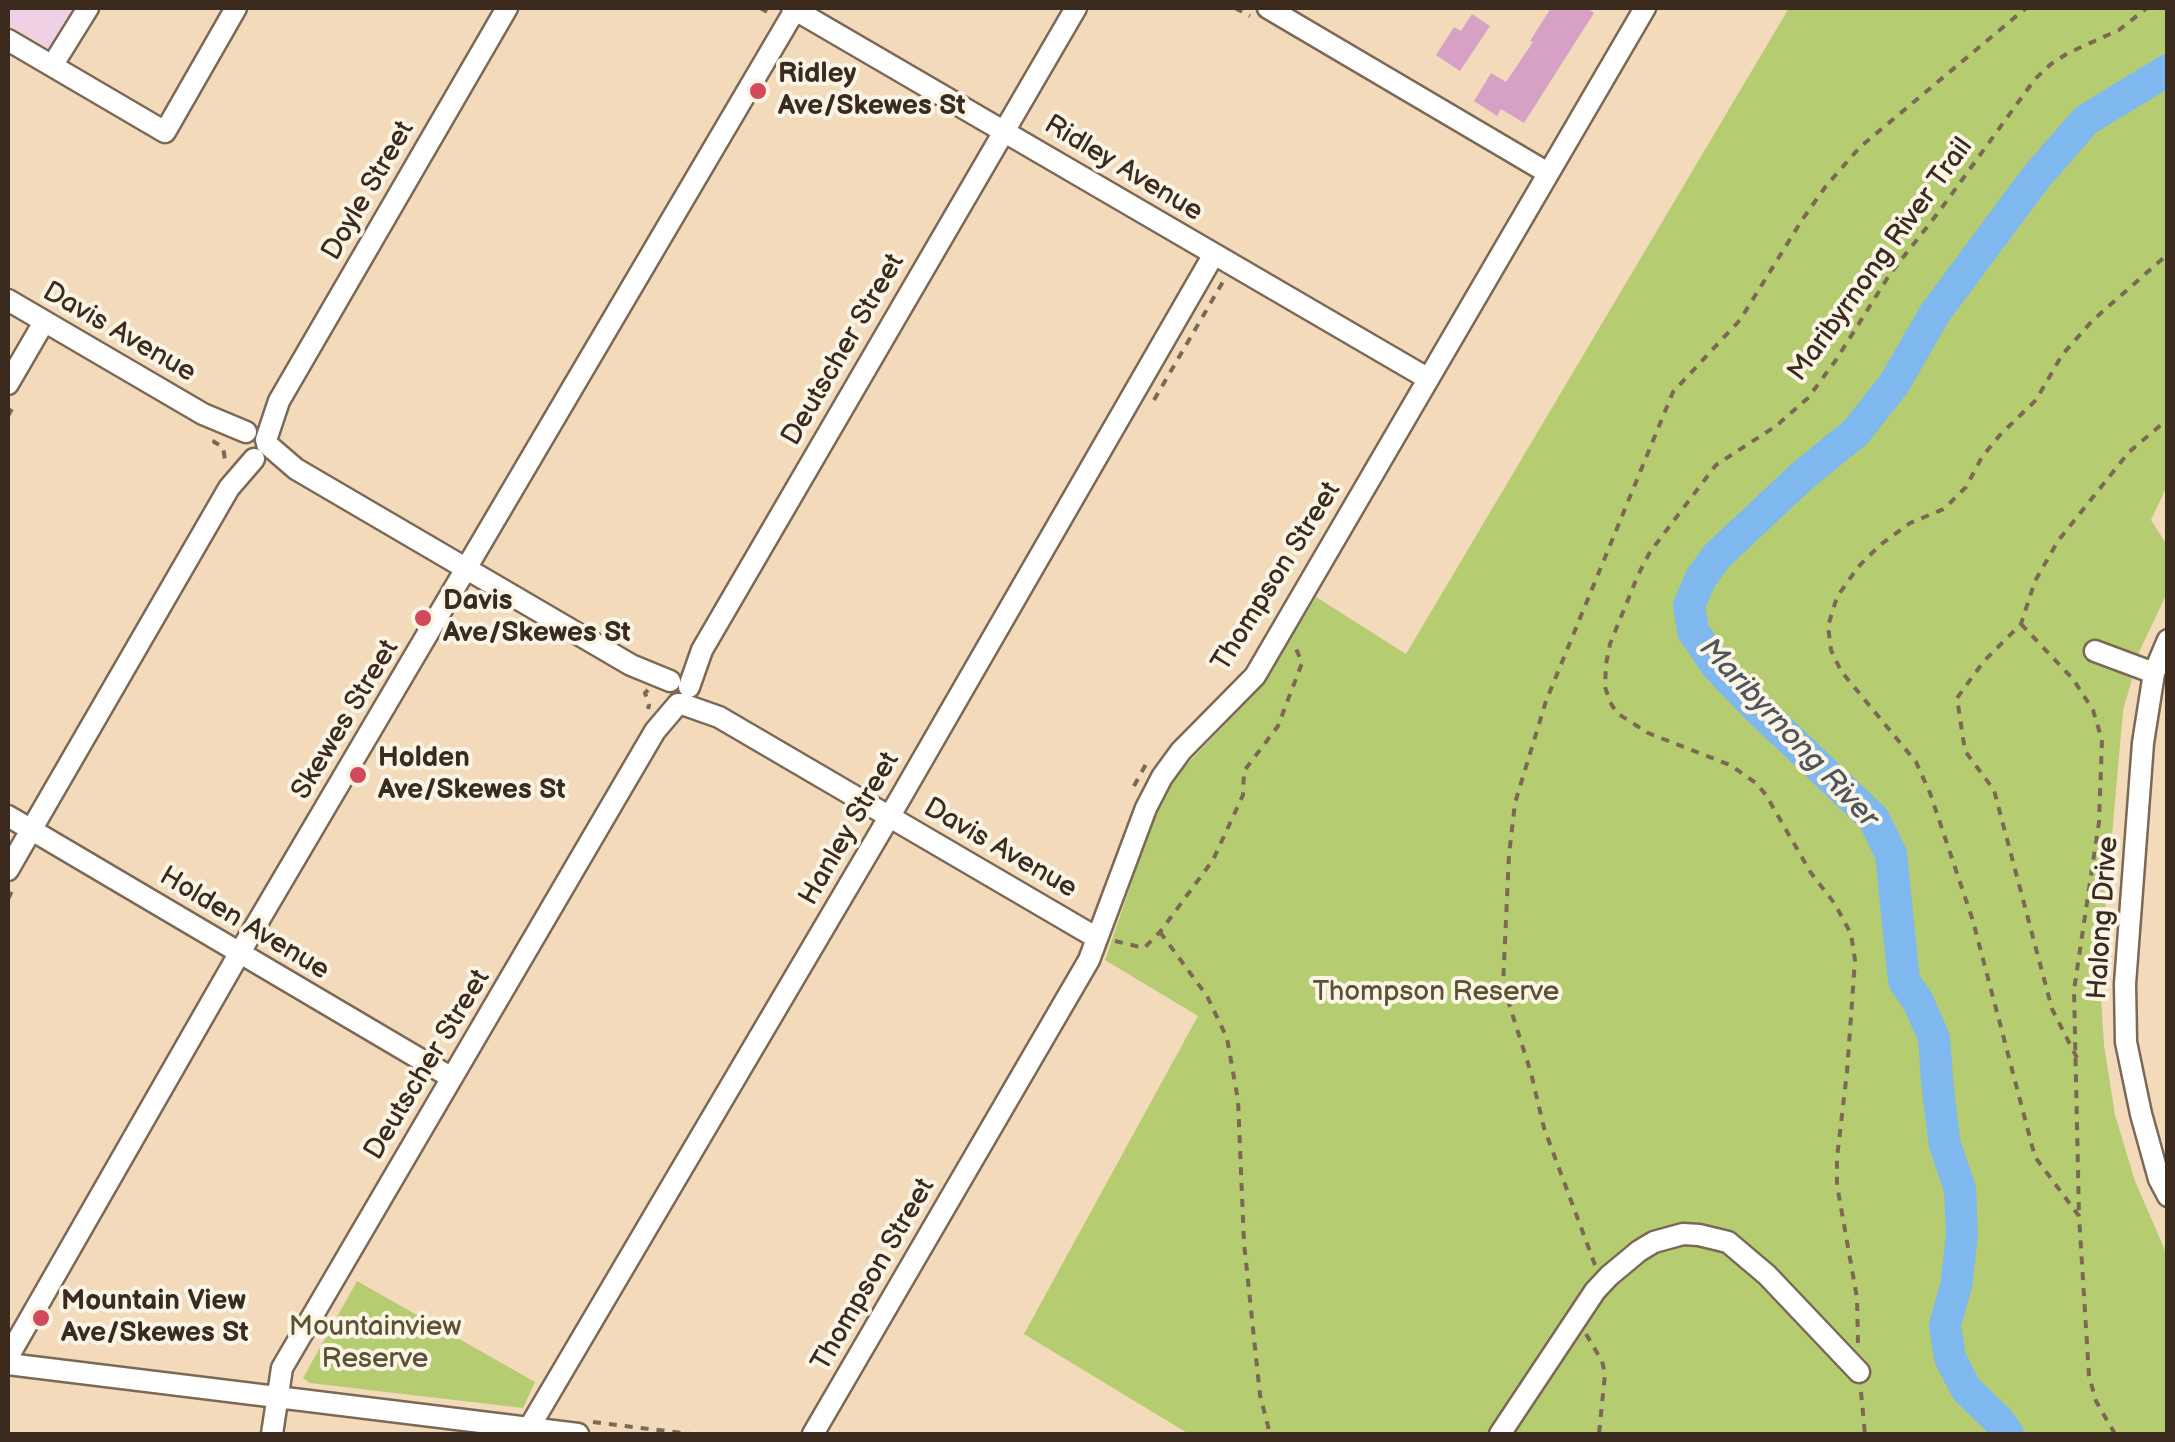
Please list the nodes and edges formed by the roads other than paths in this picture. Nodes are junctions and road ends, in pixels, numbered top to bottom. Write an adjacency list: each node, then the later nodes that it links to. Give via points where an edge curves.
1 (88, 8): 9 (street)
2 (236, 8): 9 (street, via 165,132)
3 (507, 8): 18 (street, Doyle Street)
4 (1076, 8): 10 (street, Deutscher Street)
5 (1268, 8): 11 (street)
6 (1645, 8): 11 (street, Thompson Street)
7 (791, 14): 10 (street, Ridley Avenue); 19 (street, Skewes Street)
8 (8, 40): 9 (street)
9 (52, 66)
10 (1004, 130): 12 (street, Ridley Avenue); 23 (street, Deutscher Street)
11 (1548, 174): 15 (street, Thompson Street)
12 (1214, 254): 15 (street, Ridley Avenue); 25 (street, Hanley Street)
13 (8, 300): 14 (street, Davis Avenue)
14 (44, 322): 16 (street); 17 (street, Davis Avenue)
15 (1427, 378): 28 (street, Thompson Street, via 1254,676 1162,777)
16 (8, 384)
17 (203, 414): 18 (street, Davis Avenue); 18 (street, Davis Avenue)
18 (251, 447): 19 (street, Davis Avenue); 26 (street, Doyle Street)
19 (468, 569): 23 (street, Davis Avenue); 29 (street, Skewes Street)
20 (2168, 640): 22 (street, Halong Drive)
21 (2095, 651): 22 (street)
22 (2154, 673): 31 (street, Halong Drive, via 2124,984 2133,1078)
23 (677, 692): 25 (street, Davis Avenue); 30 (street, Deutscher Street)
24 (8, 816): 26 (street, Holden Avenue)
25 (890, 816): 28 (street, Davis Avenue); 35 (street, Hanley Street)
26 (31, 830): 27 (street, Doyle Street); 29 (street, Holden Avenue)
27 (12, 877)
28 (1098, 938): 38 (street, Thompson Street)
29 (240, 954): 30 (street, Holden Avenue); 32 (street, Skewes Street)
30 (452, 1078): 34 (street, Deutscher Street, via 282,1368)
31 (2168, 1196)
32 (8, 1361): 34 (street)
33 (1859, 1372): 39 (street, via 1728,1242 1682,1234 1654,1242 1602,1283)
34 (276, 1396): 35 (street); 36 (street, Deutscher Street)
35 (529, 1428): 37 (street)
36 (272, 1434)
37 (578, 1434)
38 (813, 1434)
39 (1500, 1434)

